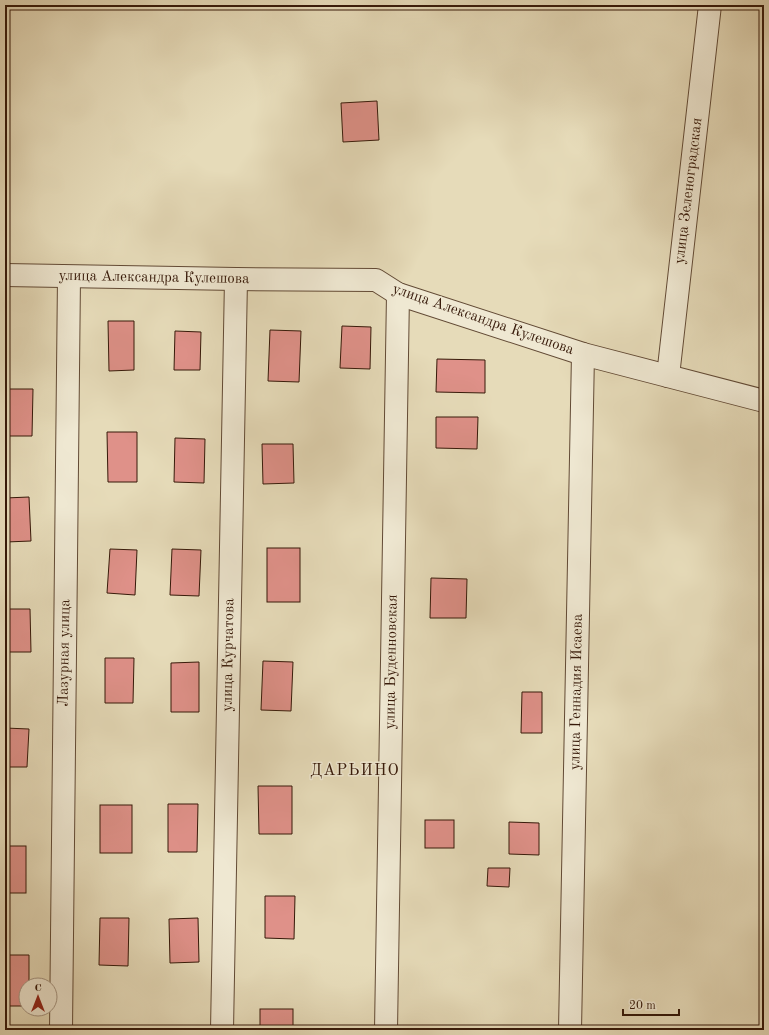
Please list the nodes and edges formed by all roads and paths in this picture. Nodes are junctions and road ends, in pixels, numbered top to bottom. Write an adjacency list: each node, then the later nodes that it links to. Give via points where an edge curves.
1 (710, 5): 7 (street, улица Зеленоградская)
2 (5, 276): 3 (street, улица Александра Кулешова)
3 (69, 277): 4 (street, улица Александра Кулешова); 9 (street, Лазурная улица)
4 (236, 280): 5 (street, улица Александра Кулешова, via 376,280); 10 (street, улица Курчатова)
5 (398, 294): 6 (street, улица Александра Кулешова); 11 (street, улица Буденновская)
6 (584, 354): 7 (street, улица Александра Кулешова); 12 (street, улица Геннадия Исаева)
7 (668, 376): 8 (street, улица Александра Кулешова)
8 (764, 400)
9 (61, 1030)
10 (222, 1030)
11 (386, 1030)
12 (570, 1030)

